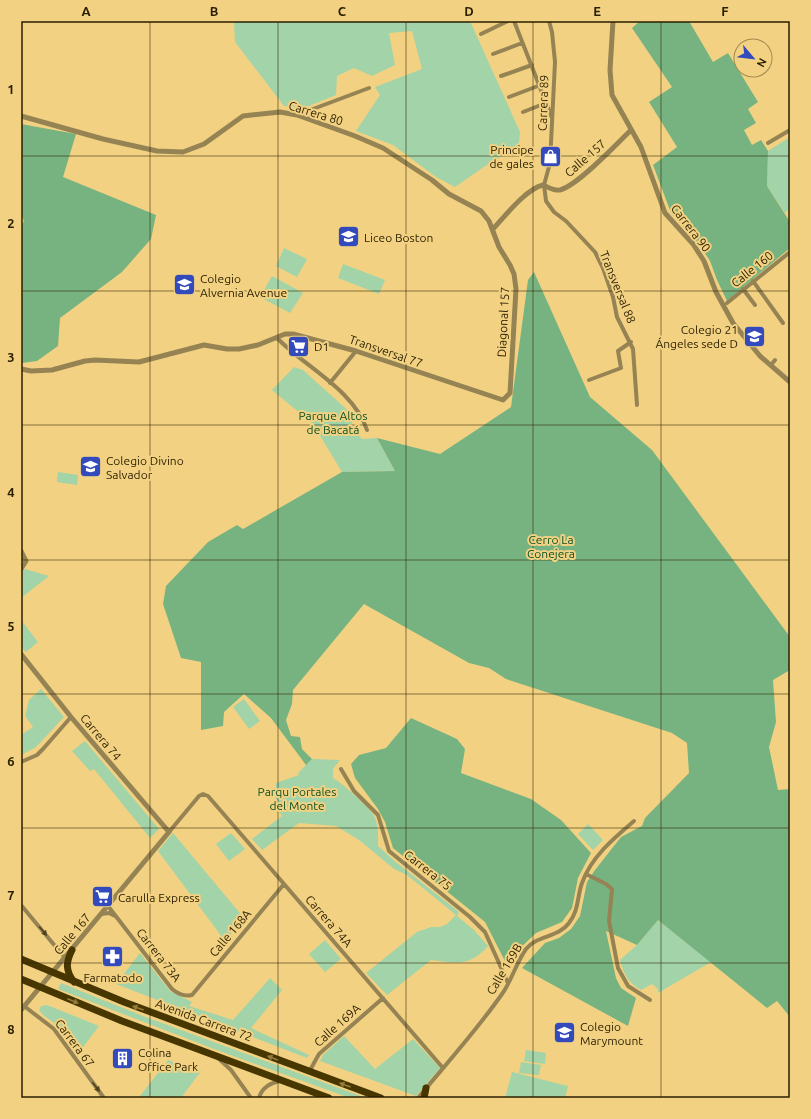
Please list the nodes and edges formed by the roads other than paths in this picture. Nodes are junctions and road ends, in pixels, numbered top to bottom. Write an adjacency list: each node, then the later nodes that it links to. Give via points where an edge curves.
1 (508, 21): 5 (street)
2 (514, 21): 6 (street)
3 (549, 21): 17 (street, Carrera 89, via 555,62)
4 (613, 21): 18 (street, Carrera 90, via 611,88)
5 (481, 34)
6 (522, 42): 7 (street); 8 (street)
7 (494, 54)
8 (532, 65): 9 (street); 10 (street)
9 (501, 76)
10 (538, 86): 12 (street); 13 (street)
11 (369, 88): 15 (street)
12 (509, 98)
13 (546, 103): 14 (street); 17 (street)
14 (523, 112)
15 (297, 115): 16 (street, Carrera 80, via 280,112 243,116 204,144 182,152 157,151); 22 (street, Carrera 80, via 355,136 400,159 449,194 481,211)
16 (21, 116)
17 (553, 120): 21 (street, Carrera 89, via 550,163)
18 (631, 130): 21 (street, Calle 157, via 571,184 561,190); 33 (street, Carrera 90, via 641,148 665,213 699,253 733,323 760,356)
19 (790, 130): 20 (street)
20 (768, 143)
21 (544, 185): 22 (street, via 529,192); 30 (street, Transversal 88, via 548,206 595,252 612,293 617,317)
22 (493, 229): 38 (street, Diagonal 157, via 499,247 514,274 516,289 516,320)
23 (790, 252): 24 (street, Calle 160)
24 (753, 282): 25 (street, Calle 160); 28 (street)
25 (743, 289): 26 (street, Calle 160); 27 (street)
26 (726, 303)
27 (755, 305)
28 (783, 323)
29 (277, 338): 31 (street, Transversal 77, via 285,334 299,334); 34 (street, Transversal 77, via 239,349 204,345 139,362 95,360 52,370); 37 (street)
30 (631, 342): 35 (street, Transversal 88, via 618,352 622,365 619,370); 39 (street, Transversal 88)
31 (356, 351): 37 (street); 38 (street, Transversal 77, via 503,400)
32 (775, 360): 33 (street)
33 (771, 365): 36 (street, Carrera 90)
34 (21, 369)
35 (589, 380)
36 (790, 382)
37 (330, 383): 40 (street, via 358,410)
38 (508, 396)
39 (637, 405)
40 (367, 430)
41 (21, 551): 42 (street, via 26,558)
42 (21, 569)
43 (21, 654): 44 (street, Carrera 74)
44 (71, 717): 45 (street, via 37,755); 49 (street, Carrera 74)
45 (21, 762)
46 (340, 769): 62 (street, Carrera 75, via 354,792 378,815 389,852 485,932)
47 (199, 796): 49 (street, Calle 167); 51 (street, Carrera 74A, via 208,796)
48 (634, 821): 50 (street, Calle 169B, via 597,857)
49 (169, 832): 53 (street, Calle 167)
50 (586, 874): 62 (street, Calle 169B, via 580,888 577,910 570,922 558,933 531,944 522,955); 66 (street, via 612,890 609,921 618,968 628,986)
51 (284, 884): 64 (street, Calle 168A); 65 (street, Carrera 74A)
52 (21, 905): 57 (street, one-way to 57)
53 (108, 906): 54 (street, Calle 167); 55 (street, Carrera 73A)
54 (101, 914): 55 (street, via 109,913); 56 (street, Calle 167)
55 (116, 916): 64 (street, Carrera 73A, via 172,989 183,995)
56 (72, 950): 57 (street, Calle 167); 61 (highway, via 66,966)
57 (65, 958): 59 (street, Calle 167)
58 (21, 959): 59 (highway, Avenida Carrera 72)
59 (52, 973): 61 (highway, Avenida Carrera 72); 63 (street, Calle 167)
60 (21, 979): 63 (highway)
61 (74, 982): 70 (highway, Avenida Carrera 72, one-way to 61)
62 (508, 983): 69 (street, Calle 169B, via 501,996)
63 (40, 987): 67 (street, Calle 167); 68 (highway, one-way to 68)
64 (192, 995)
65 (383, 998): 69 (street, Carrera 74A); 70 (street, Calle 169A, via 319,1054)
66 (650, 1000)
67 (23, 1008): 73 (street, Carrera 67, one-way to 73, via 54,1029)
68 (215, 1056): 71 (highway); 74 (street, via 231,1070)
69 (443, 1068): 72 (street, Calle 169B)
70 (309, 1072): 77 (highway, Avenida Carrera 72, one-way to 70)
71 (282, 1080): 75 (street, via 268,1084); 76 (highway)
72 (426, 1088): 78 (street, Calle 169B); 79 (highway)
73 (104, 1098)
74 (251, 1098)
75 (259, 1098)
76 (329, 1098)
77 (381, 1098)
78 (418, 1098)
79 (424, 1098)

